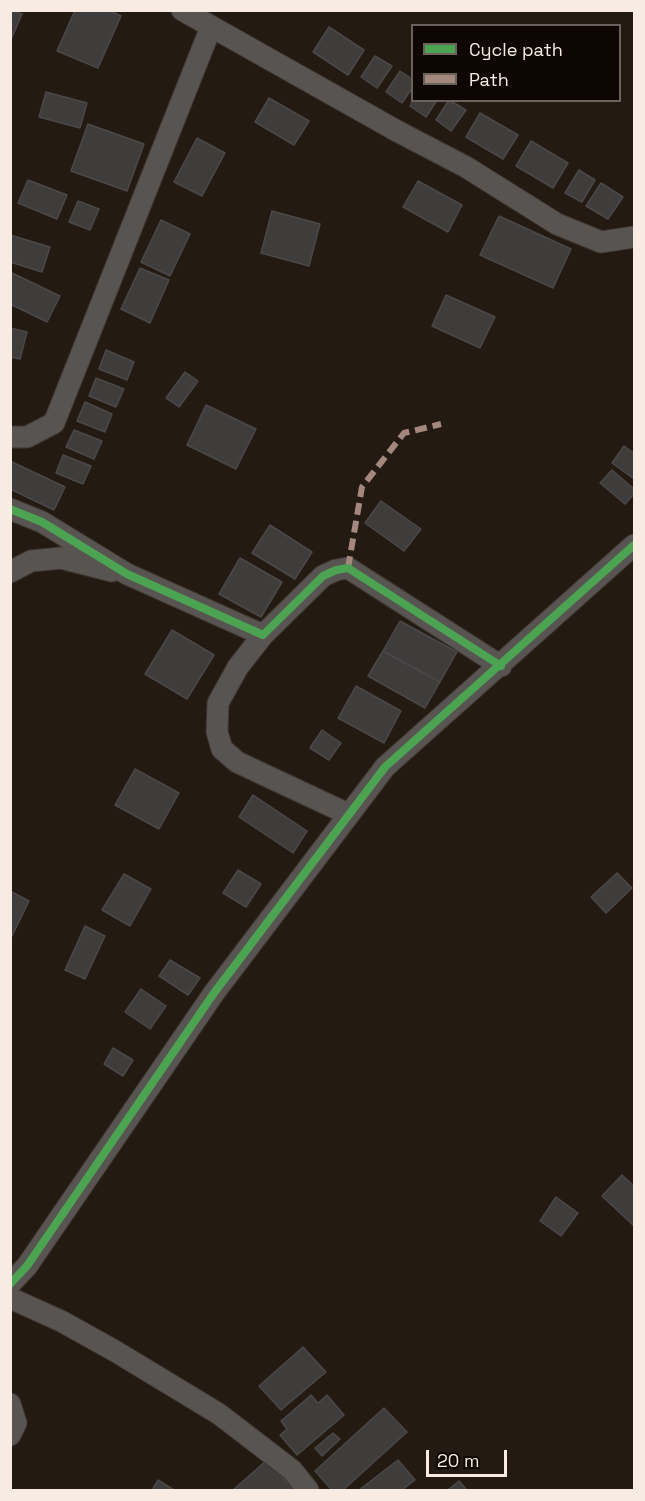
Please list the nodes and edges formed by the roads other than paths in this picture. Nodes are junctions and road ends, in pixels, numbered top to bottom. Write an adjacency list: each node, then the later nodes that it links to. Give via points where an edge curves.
1 (182, 10): 2 (street)
2 (211, 27): 3 (street, via 466,167 557,224 601,242); 4 (street, via 54,423 27,437)
3 (634, 237)
4 (10, 437)
5 (10, 509): 8 (street, via 80,543)
6 (634, 545): 10 (street)
7 (10, 572): 8 (street, via 31,561 61,558)
8 (127, 574): 9 (street)
9 (263, 635): 10 (street, via 323,576 348,568); 11 (street, via 238,667 218,703 217,732 222,749 237,762)
10 (501, 666): 11 (street, via 385,767)
11 (348, 814): 12 (street, via 214,993 27,1266)
12 (10, 1284)
13 (10, 1298): 16 (street, via 62,1321 211,1408 292,1470)
14 (10, 1404): 15 (street, via 16,1423)
15 (10, 1435)
16 (308, 1491)

